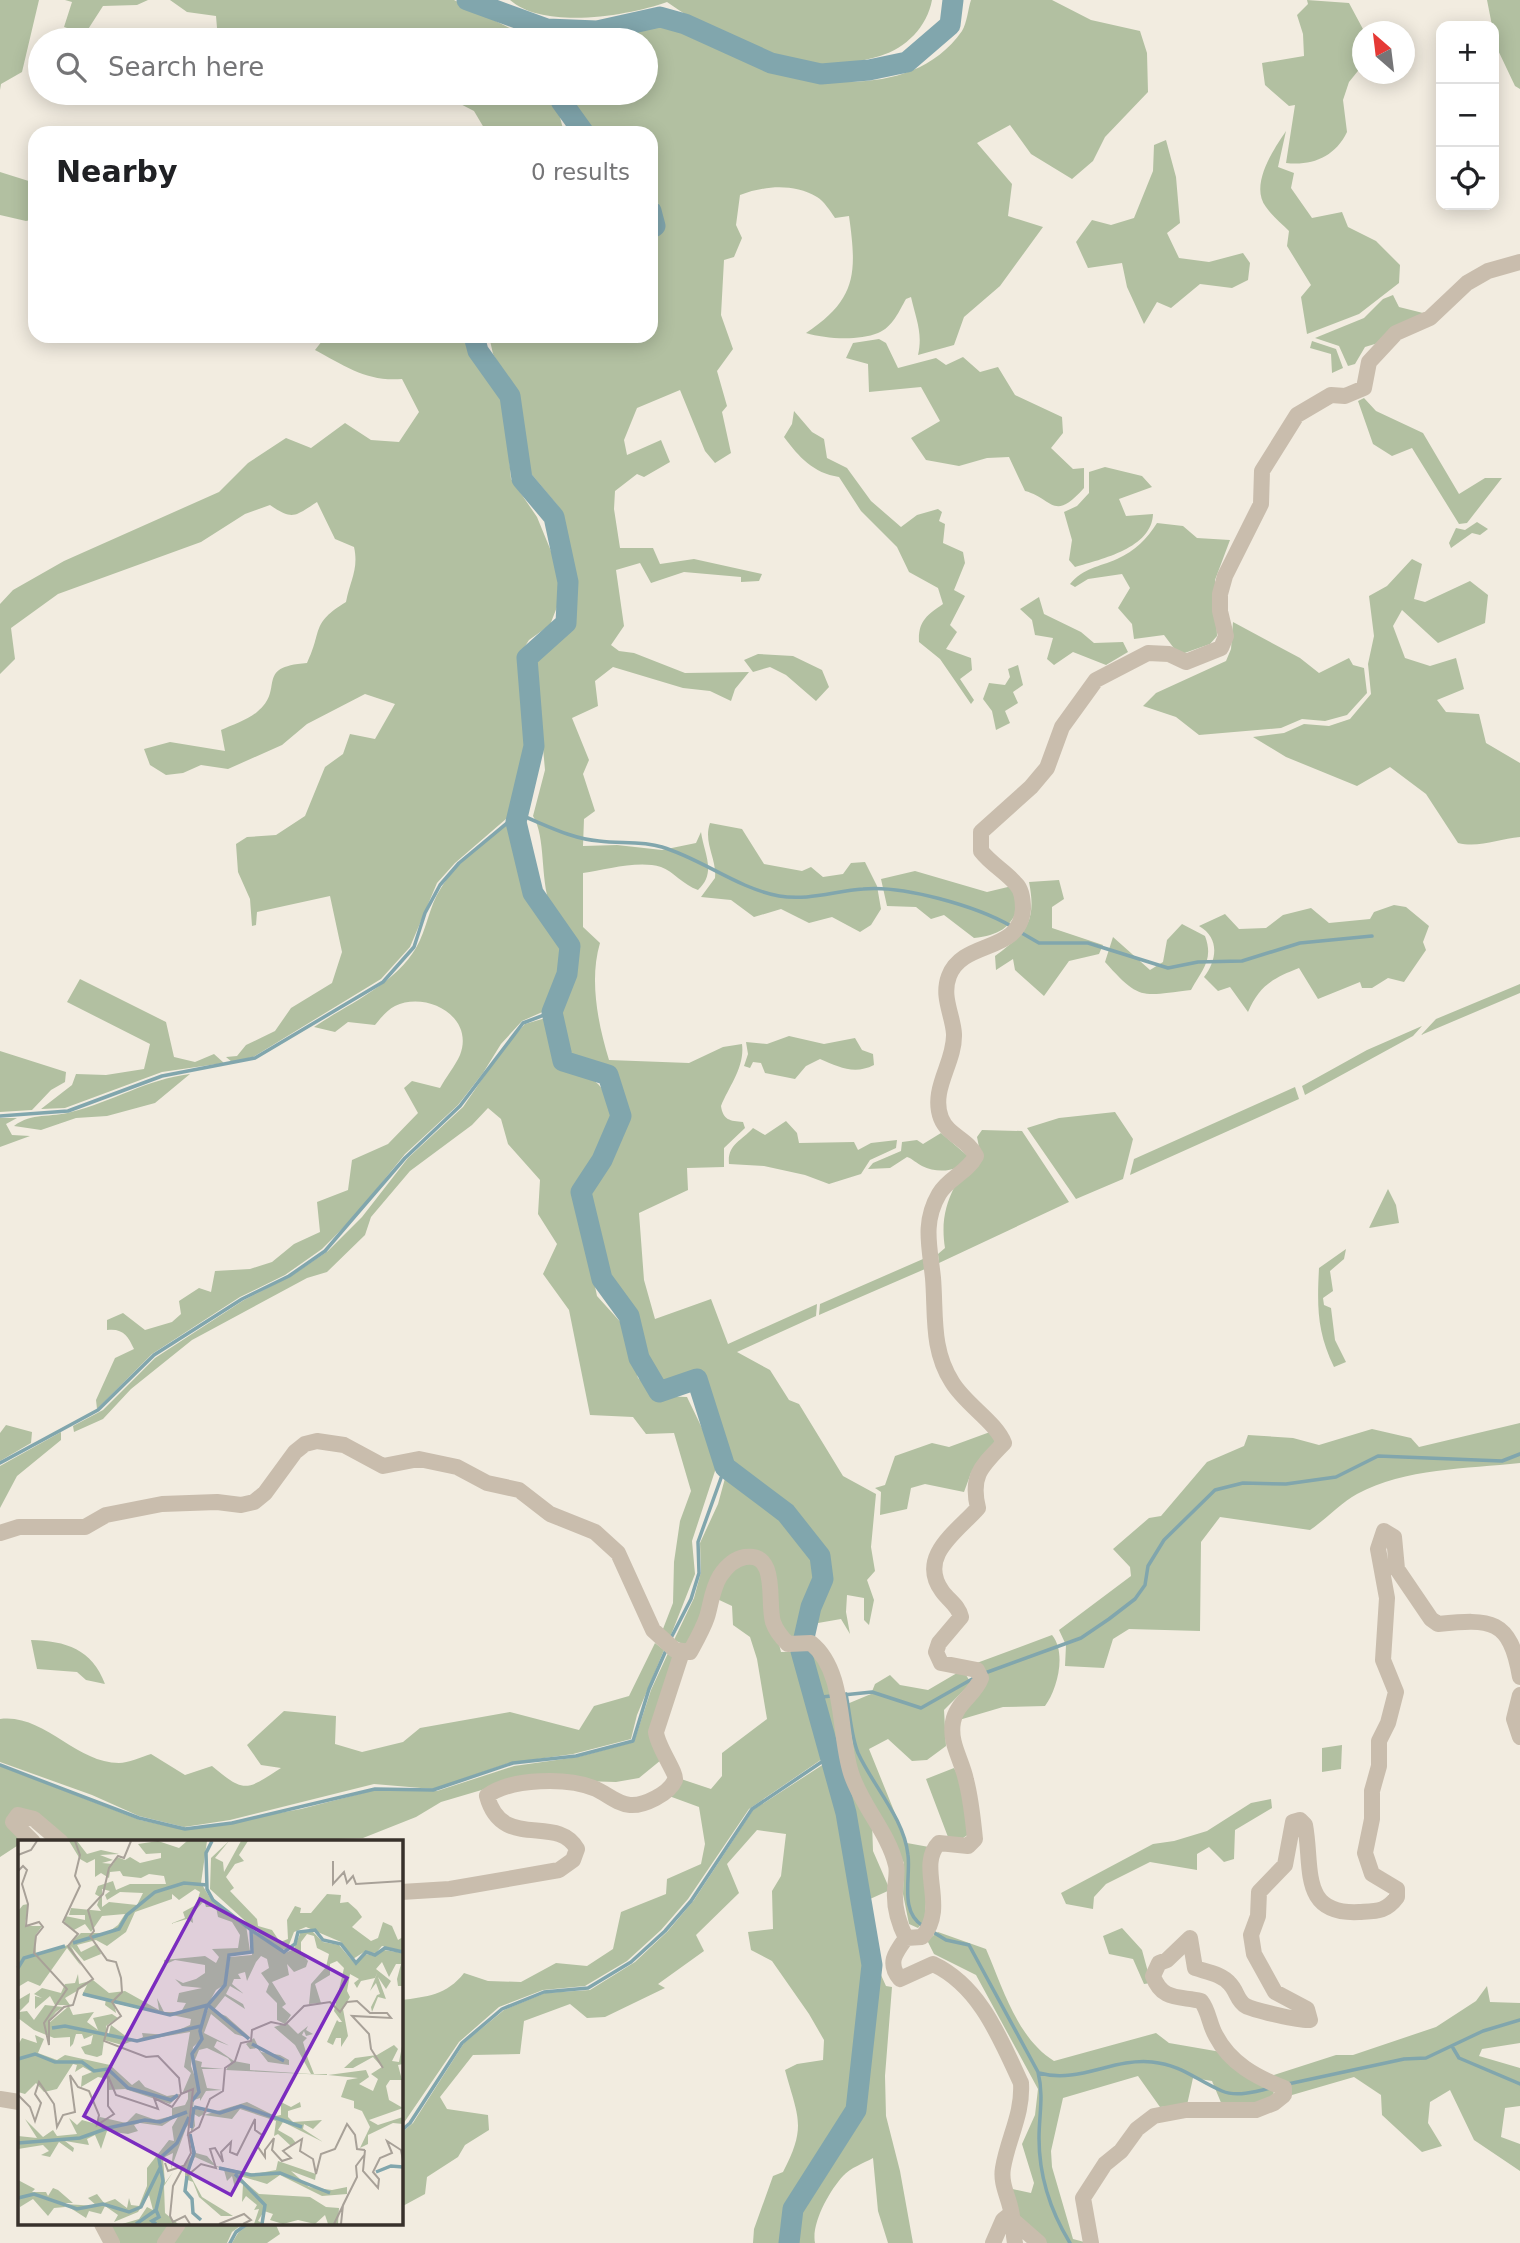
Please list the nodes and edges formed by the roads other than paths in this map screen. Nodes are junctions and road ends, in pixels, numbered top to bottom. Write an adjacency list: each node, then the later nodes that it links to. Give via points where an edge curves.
1 (1520, 262): 10 (street, via 1467,283 1430,318 1396,333 1369,362 1364,388 1331,396 1297,415 1262,471 1261,504 1225,576 1220,611 1226,636 1221,648 1186,662 1169,654 1148,653 1096,680 1062,727 1047,768 981,832 981,851 1022,894 1021,919 1013,935 967,955 949,975 947,1003 954,1034 937,1102 946,1129 972,1147 976,1156 970,1168 939,1193 928,1223 927,1248 933,1327 944,1369 1004,1443 976,1478 973,1487 978,1508 942,1545 934,1562 937,1583 959,1608 961,1618 936,1652 941,1663 977,1670 981,1678 978,1688 957,1709 953,1723 975,1839 968,1846 939,1843 934,1848 932,1926 922,1937)
2 (0, 1533): 3 (street, via 19,1527 85,1527 106,1515 162,1504 254,1502 305,1444 331,1441 383,1466 419,1460 457,1467 488,1483 519,1490 550,1514 595,1532 618,1553 644,1615)
3 (673, 1648): 9 (street, via 656,1732 657,1744 675,1771 675,1780 666,1791 649,1802 630,1805 562,1780 496,1789 487,1797 489,1805 508,1826 571,1838 577,1849 573,1860 559,1870 536,1875); 10 (street, via 690,1652 720,1577 731,1562 745,1557 764,1562 773,1622 788,1644 811,1643 826,1661 842,1705 850,1772 896,1864 895,1894)
4 (1520, 1677): 21 (street, via 1509,1637 1492,1623 1438,1624 1431,1619 1397,1569 1394,1537 1384,1531 1378,1549 1387,1598 1383,1660 1396,1692 1379,1741 1380,1766 1372,1791 1365,1853 1372,1874 1392,1883 1397,1897 1381,1911 1345,1913 1324,1906 1311,1884 1305,1825 1300,1820 1293,1822 1285,1865 1259,1892 1252,1942 1275,1992 1307,2009 1310,2020 1248,2008 1231,1984 1195,1968 1190,1938 1160,1963 1153,1976 1161,1992 1201,2001 1214,2033 1231,2057 1258,2077 1284,2088 1284,2095 1256,2110 1178,2111 1145,2121 1105,2164 1083,2198)
5 (1520, 1695): 6 (street, via 1514,1719)
6 (1520, 1737)
7 (31, 1840): 8 (street, via 13,1822 18,1815 34,1818)
8 (59, 1840)
9 (402, 1892)
10 (906, 1938): 13 (street, via 892,1960 900,1979 933,1964 957,1978 980,2003 1021,2083 1017,2125 1002,2171)
11 (0, 2099): 12 (street)
12 (18, 2102)
13 (1013, 2217): 18 (street, via 1003,2220); 19 (street); 20 (street)
14 (103, 2226): 16 (street)
15 (177, 2226): 17 (street)
16 (112, 2243)
17 (165, 2243)
18 (993, 2243)
19 (1015, 2243)
20 (1039, 2243)
21 (1091, 2243)

